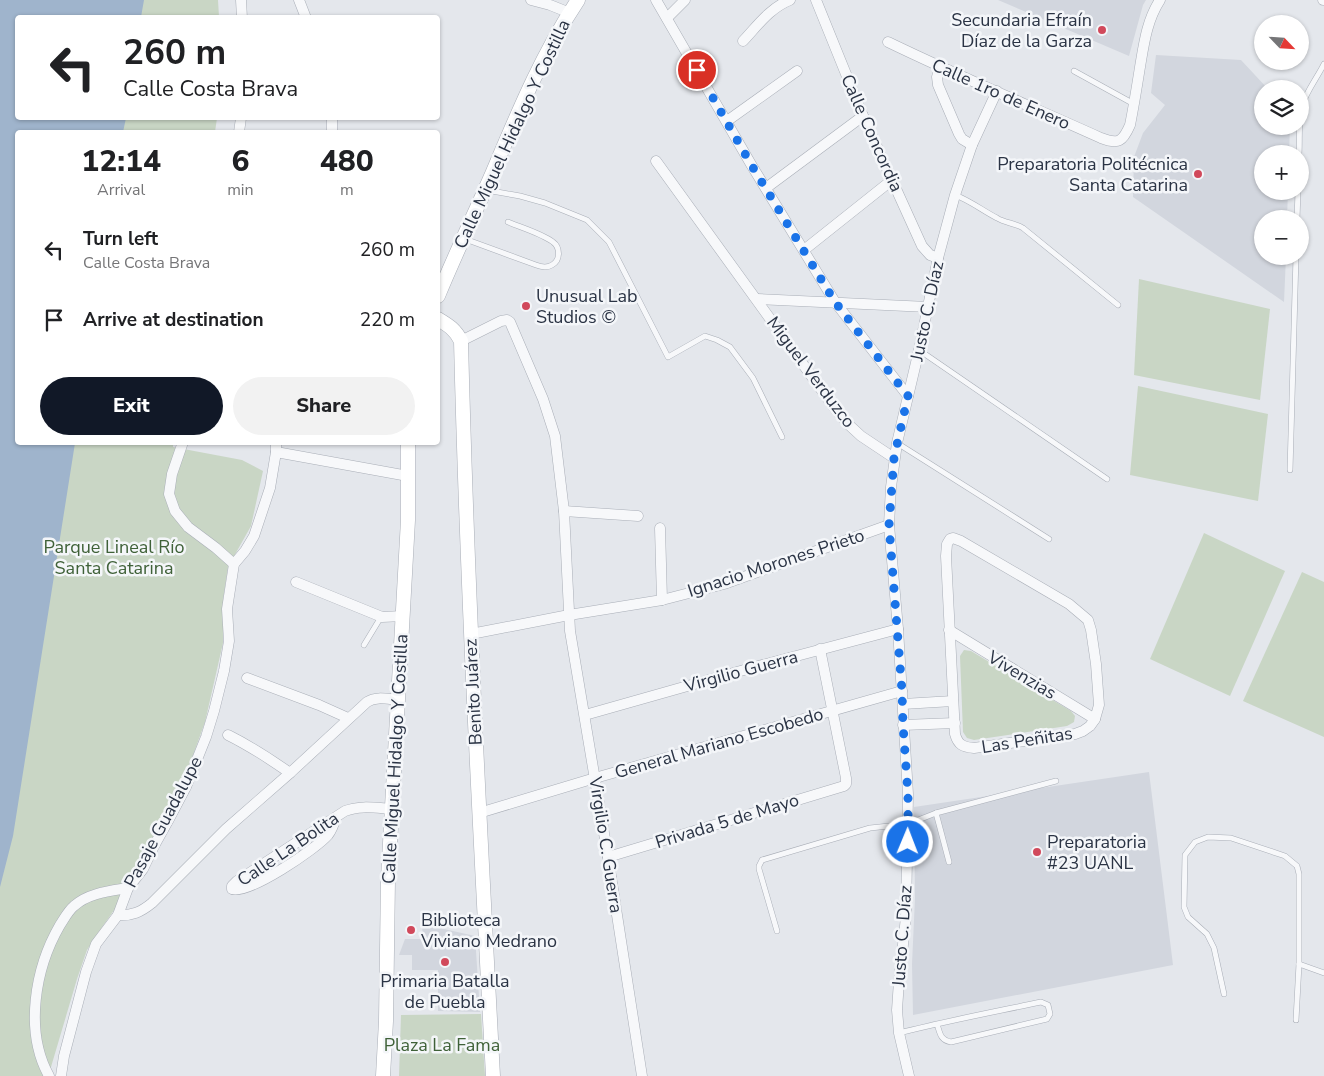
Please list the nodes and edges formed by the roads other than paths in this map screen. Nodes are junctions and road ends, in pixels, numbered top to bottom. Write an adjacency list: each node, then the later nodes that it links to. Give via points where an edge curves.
1 (241, 0): 11 (street)
2 (299, 0): 12 (street)
3 (531, 0): 10 (street)
4 (578, 0): 10 (street, Calle Miguel Hidalgo Y Costilla)
5 (656, 0): 13 (street)
6 (685, 0): 13 (street)
7 (790, 0): 14 (street, via 768,14)
8 (816, 0): 22 (street, Calle Concordia)
9 (1160, 0): 21 (street, via 1151,15 1145,36)
10 (570, 13): 29 (street, Calle Miguel Hidalgo Y Costilla, via 536,75)
11 (242, 15)
12 (305, 15)
13 (667, 18): 23 (street)
14 (743, 41)
15 (888, 42): 17 (street, Calle 1ro de Enero)
16 (1324, 64): 25 (lane, via 1302,106)
17 (940, 68): 20 (street, Calle 1ro de Enero); 24 (street, via 938,85 959,134)
18 (797, 71): 23 (street)
19 (1074, 71): 21 (lane)
20 (997, 91): 21 (street, Calle 1ro de Enero, via 1116,142 1126,135); 24 (street, Justo C. Díaz)
21 (1134, 104)
22 (863, 116): 27 (street, Calle Concordia); 28 (street)
23 (727, 121): 28 (street)
24 (972, 145): 30 (street, Justo C. Díaz)
25 (1299, 145)
26 (656, 161): 37 (street, Miguel Verduzco)
27 (892, 180): 33 (street); 34 (street, Calle Concordia, via 922,246)
28 (766, 188): 33 (street)
29 (485, 190): 32 (street, Calle Miguel Hidalgo Y Costilla); 45 (lane, via 546,203 587,220 609,242 668,357 705,336 730,348 753,378)
30 (955, 195): 34 (street, Justo C. Díaz); 39 (lane, via 1000,220 1023,228)
31 (508, 222): 32 (lane, via 553,242 558,248 557,261 547,267 536,265)
32 (462, 238): 36 (street, Calle Miguel Hidalgo Y Costilla)
33 (804, 250): 38 (street)
34 (938, 258): 40 (street, Justo C. Díaz)
35 (1296, 265): 51 (lane)
36 (440, 291)
37 (757, 299): 38 (street); 50 (street, Miguel Verduzco, via 848,424)
38 (835, 302): 40 (street); 44 (street)
39 (1118, 305)
40 (928, 307): 43 (street, Justo C. Díaz)
41 (440, 320): 42 (street, via 451,327)
42 (461, 341): 54 (street, via 497,322 507,320 512,325 555,436); 67 (street, Benito Juárez)
43 (919, 350): 44 (street, Justo C. Díaz); 53 (lane)
44 (908, 396): 46 (street, Justo C. Díaz)
45 (782, 437)
46 (897, 443): 50 (street, Justo C. Díaz); 58 (lane)
47 (182, 445): 59 (street, via 169,494 176,511 188,527)
48 (408, 445): 52 (street, Calle Miguel Hidalgo Y Costilla)
49 (276, 447): 52 (street); 59 (street, Pasaje Guadalupe, via 270,488 254,536)
50 (894, 458): 56 (street, Justo C. Díaz)
51 (1290, 470)
52 (408, 476): 63 (street, Calle Miguel Hidalgo Y Costilla)
53 (1107, 479)
54 (564, 511): 55 (street); 62 (street)
55 (638, 516)
56 (889, 525): 61 (street, Ignacio Morones Prieto, via 724,584); 65 (street, Justo C. Díaz)
57 (660, 528): 61 (street, Ignacio Morones Prieto)
58 (1049, 539)
59 (234, 564): 94 (street, Pasaje Guadalupe, via 227,609 229,641 206,737 186,787 142,869)
60 (296, 582): 64 (street)
61 (662, 600): 62 (street, Ignacio Morones Prieto)
62 (569, 615): 67 (street, Ignacio Morones Prieto); 76 (street, Virgilio C. Guerra)
63 (403, 616): 64 (street); 72 (street, Calle Miguel Hidalgo Y Costilla)
64 (382, 617): 68 (lane)
65 (898, 629): 69 (street, Virgilio Guerra); 71 (street, Justo C. Díaz)
66 (949, 630): 73 (street, Las Peñitas); 78 (street, Vivenzias); 78 (street, Las Peñitas, via 946,556 947,544 953,538 1069,604 1088,620 1099,705)
67 (471, 634): 86 (street, Benito Juárez)
68 (364, 645)
69 (820, 649): 75 (street); 76 (street, Virgilio Guerra)
70 (247, 678): 77 (street)
71 (902, 691): 74 (street, Justo C. Díaz); 75 (street, General Mariano Escobedo)
72 (398, 700): 77 (street, Pasaje Guadalupe, via 372,698); 85 (street, Calle Miguel Hidalgo Y Costilla)
73 (953, 701): 74 (street); 79 (street, Las Peñitas)
74 (903, 704): 80 (street, Justo C. Díaz)
75 (833, 711): 83 (street, General Mariano Escobedo); 91 (street, Privada 5 de Mayo, via 846,778 842,787)
76 (585, 715): 83 (street, Virgilio C. Guerra)
77 (348, 718): 82 (street, Pasaje Guadalupe)
78 (1095, 719): 79 (street, Las Peñitas, via 1090,726 1075,734 974,748 960,745)
79 (955, 723): 80 (street)
80 (903, 725): 89 (street, Justo C. Díaz)
81 (228, 735): 82 (street)
82 (290, 773): 95 (street, Pasaje Guadalupe, via 226,829 146,908 129,916)
83 (594, 778): 86 (street, General Mariano Escobedo); 91 (street, Virgilio C. Guerra)
84 (1056, 781): 87 (lane)
85 (392, 809): 88 (street, Calle La Bolita, via 353,808); 105 (street, Calle Miguel Hidalgo Y Costilla)
86 (480, 813): 106 (street, Benito Juárez)
87 (936, 813): 89 (lane); 93 (lane)
88 (336, 817): 90 (street, Calle La Bolita); 92 (street, via 329,834)
89 (908, 824): 96 (lane, via 870,828 762,860 759,869); 102 (street, Justo C. Díaz)
90 (290, 846): 92 (street); 92 (street, Calle La Bolita, via 232,887 235,890 243,888)
91 (608, 856): 107 (street, Virgilio C. Guerra)
92 (298, 859)
93 (949, 862)
94 (128, 888): 95 (street, Pasaje Guadalupe); 103 (street, via 85,898 73,906 52,938 38,987 35,1016 36,1041)
95 (118, 915): 104 (street, Pasaje Guadalupe, via 96,944 86,972)
96 (777, 931)
97 (1298, 964): 98 (lane); 99 (lane, via 1300,874 1297,866 1285,856 1231,838 1208,837 1195,842 1186,855 1184,906 1188,917 1207,934 1214,948); 100 (lane)
98 (1324, 973)
99 (1224, 994)
100 (1296, 1020)
101 (938, 1024): 101 (lane, via 942,1038 951,1042 1047,1018 1050,1014 1048,1005 1041,1002); 102 (lane)
102 (899, 1033): 108 (street, Justo C. Díaz)
103 (49, 1076)
104 (61, 1076)
105 (383, 1076)
106 (493, 1076)
107 (642, 1076)
108 (909, 1076)

